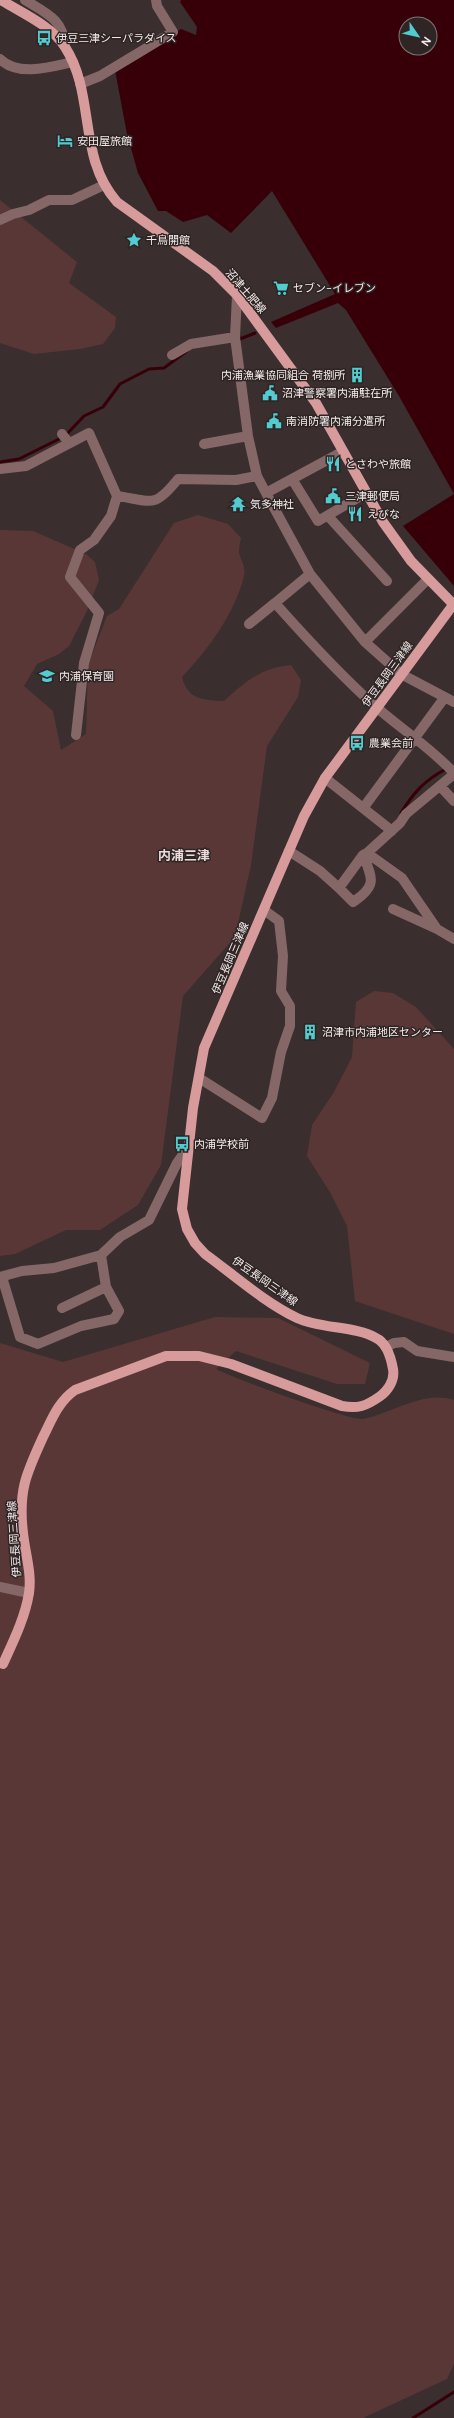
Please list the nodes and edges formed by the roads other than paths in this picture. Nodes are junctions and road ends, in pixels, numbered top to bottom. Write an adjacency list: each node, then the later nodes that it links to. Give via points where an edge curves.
1 (1, 0): 4 (main road, 沼津土肥線, via 44,27)
2 (25, 0): 4 (street, via 57,23 62,29)
3 (156, 0): 7 (street, via 173,32 100,76)
4 (65, 46): 6 (main road, 沼津土肥線)
5 (0, 59): 6 (street, via 14,69)
6 (73, 62): 7 (main road, 沼津土肥線)
7 (80, 84): 8 (main road, 沼津土肥線, via 93,157)
8 (104, 185): 9 (street, via 72,200 49,200); 10 (main road, 沼津土肥線, via 117,202 213,271)
9 (0, 220)
10 (237, 295): 11 (street); 15 (main road, 沼津土肥線, via 316,403)
11 (235, 336): 12 (street, via 191,344); 13 (street)
12 (172, 355)
13 (248, 436): 14 (street); 17 (street)
14 (204, 444)
15 (342, 452): 18 (street); 20 (main road, 沼津土肥線)
16 (0, 469): 21 (street, via 26,466 66,439 88,432)
17 (257, 476): 19 (street); 21 (street, via 236,480 178,479 164,496 155,502)
18 (292, 479): 19 (street); 22 (street, via 318,521)
19 (266, 493): 23 (street)
20 (366, 493): 22 (street); 24 (main road, 沼津土肥線, via 385,525)
21 (117, 496): 33 (street, via 111,516 94,540 80,550 70,577 99,613 84,663)
22 (328, 516): 25 (street)
23 (310, 574): 26 (street); 29 (street)
24 (427, 580): 27 (main road, 沼津土肥線); 29 (street)
25 (387, 581)
26 (275, 603): 28 (street); 32 (street, via 335,670)
27 (454, 605): 30 (main road, 伊豆長岡三津線)
28 (249, 624)
29 (365, 642): 30 (street)
30 (401, 674): 31 (street); 32 (main road, 伊豆長岡三津線)
31 (450, 699): 34 (street)
32 (377, 708): 34 (street); 36 (main road, 伊豆長岡三津線)
33 (76, 735)
34 (417, 738): 35 (street, via 436,753); 39 (street)
35 (454, 773): 37 (street)
36 (326, 778): 39 (street); 41 (main road, 伊豆長岡三津線, via 304,816)
37 (440, 786): 38 (street); 40 (street, via 406,814)
38 (454, 801)
39 (364, 807): 40 (street)
40 (392, 831): 42 (street)
41 (289, 851): 43 (street, via 320,871); 45 (main road, 伊豆長岡三津線)
42 (365, 854): 43 (street); 43 (street, via 372,880 369,890 353,902); 46 (street, via 402,878)
43 (339, 888)
44 (393, 909): 46 (street)
45 (264, 910): 48 (main road, 伊豆長岡三津線, via 204,1048); 48 (street, via 279,921 283,956 281,992 290,1006 290,1026 281,1052 272,1098 262,1118)
46 (437, 929): 47 (street)
47 (454, 939)
48 (198, 1078): 49 (main road, 伊豆長岡三津線)
49 (187, 1149): 50 (street, via 177,1162 149,1220 120,1237); 54 (main road, 伊豆長岡三津線, via 182,1209 187,1228 205,1254 298,1318 377,1338)
50 (102, 1255): 51 (street, via 54,1268 22,1271); 52 (street)
51 (1, 1277): 52 (street, via 20,1337 38,1344 81,1326 114,1319 119,1311)
52 (106, 1287): 53 (street)
53 (62, 1308)
54 (386, 1347): 55 (street, via 404,1342 417,1351); 57 (main road, 伊豆長岡三津線, via 394,1372 389,1389 369,1404 357,1408 342,1406 231,1364 199,1356 166,1356 75,1390 55,1411 25,1476 21,1506 30,1574)
55 (454, 1357)
56 (0, 1586): 57 (street)
57 (29, 1593): 58 (main road, 伊豆長岡三津線, via 21,1621)
58 (3, 1664)

